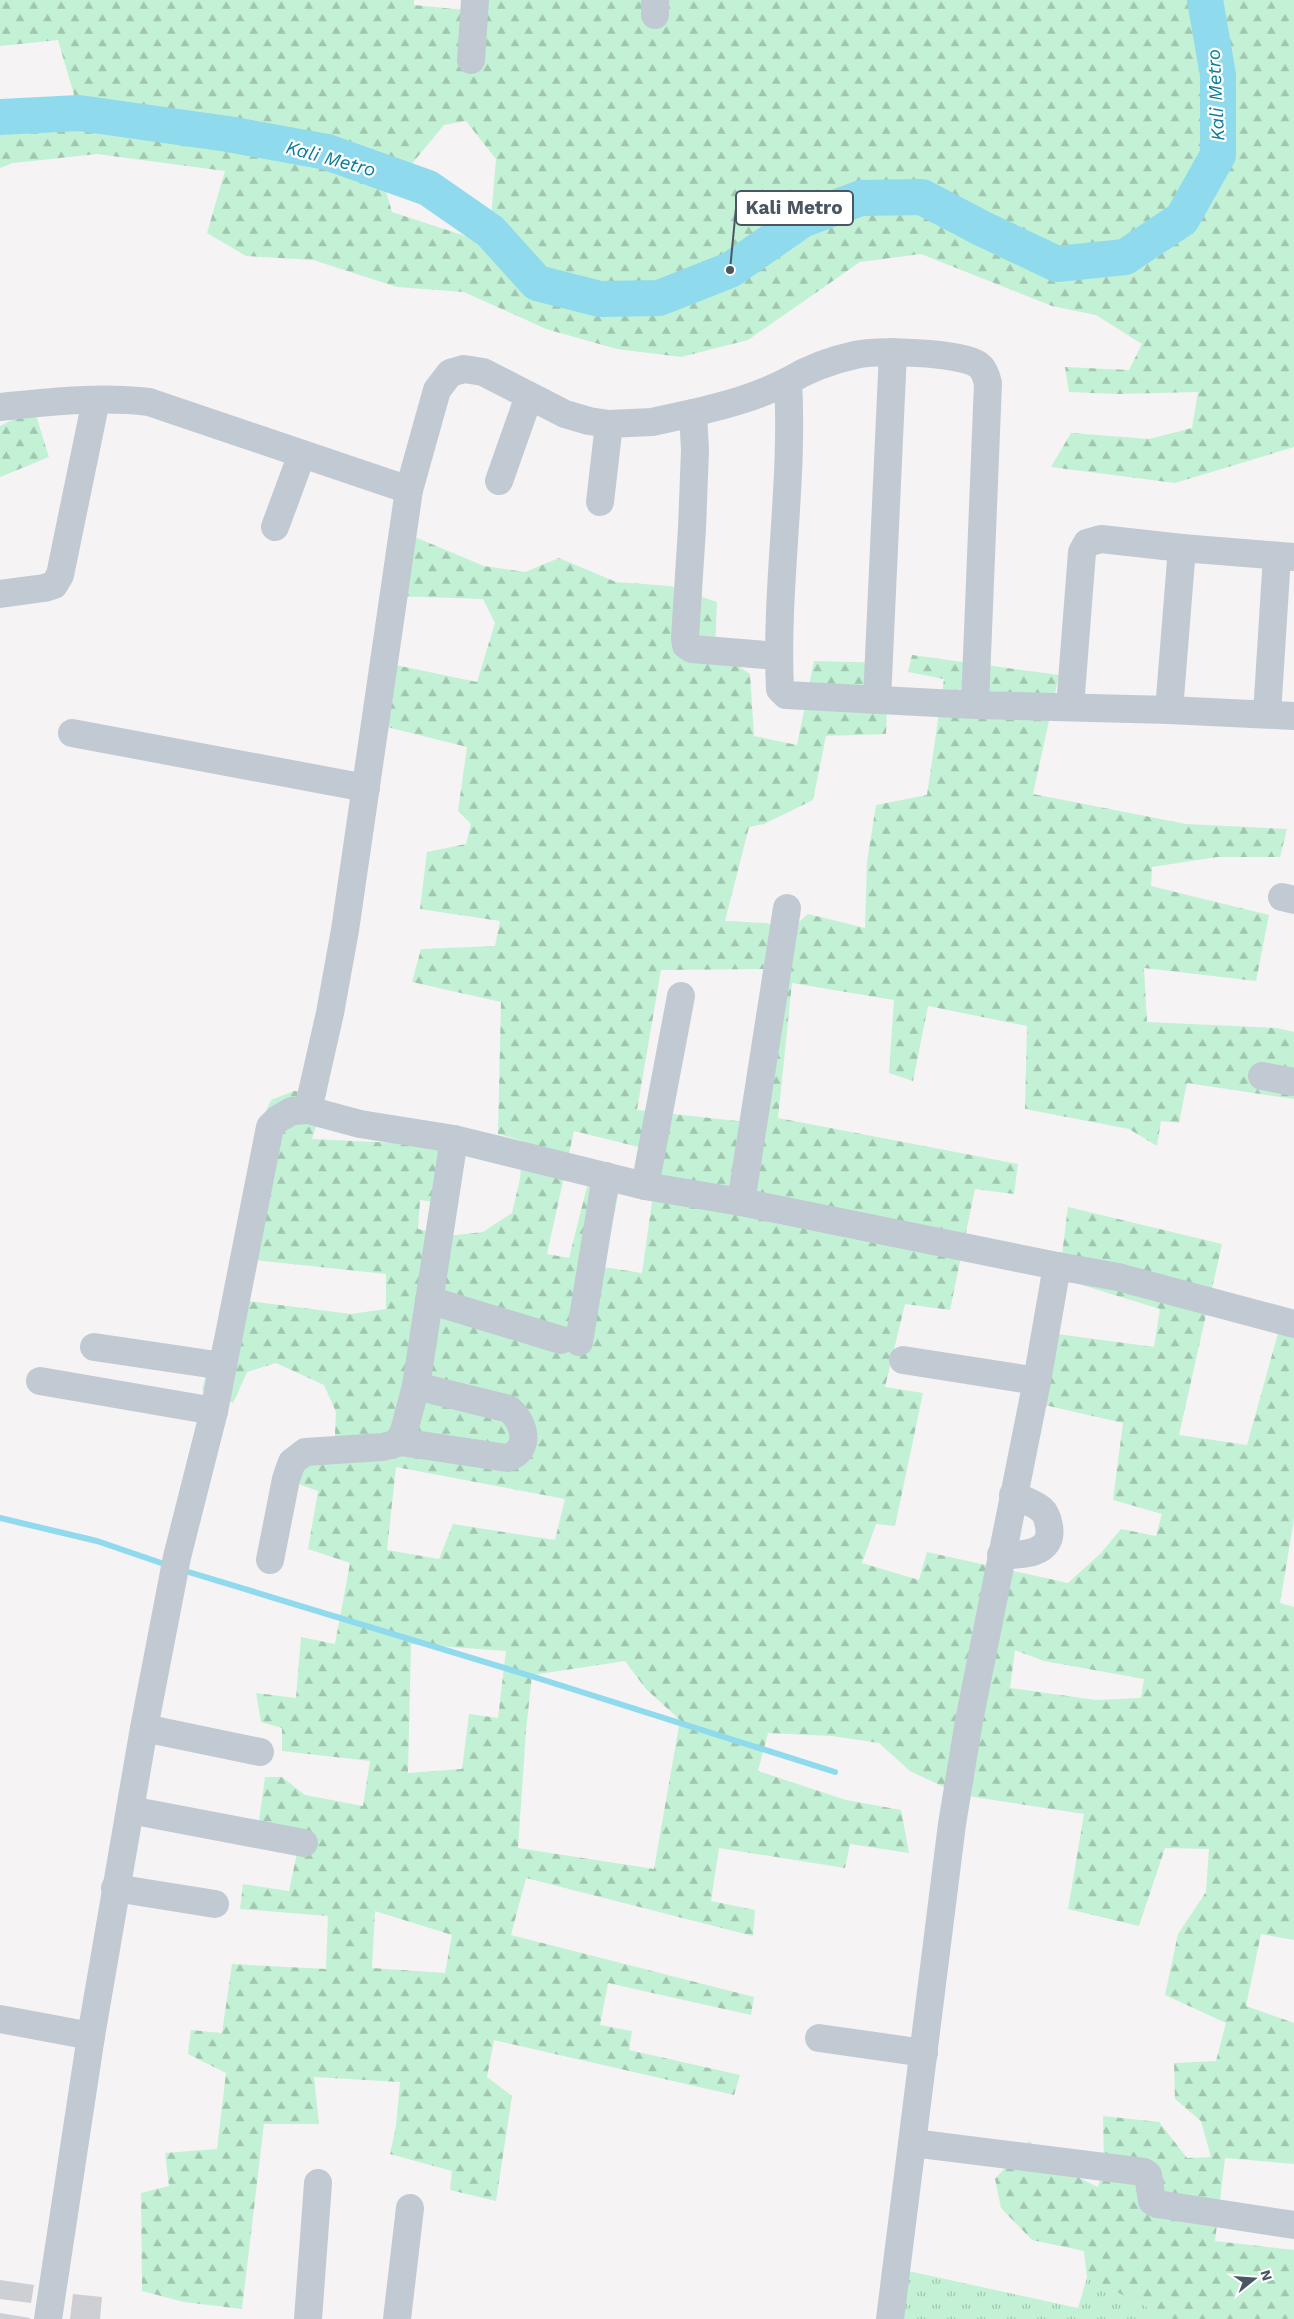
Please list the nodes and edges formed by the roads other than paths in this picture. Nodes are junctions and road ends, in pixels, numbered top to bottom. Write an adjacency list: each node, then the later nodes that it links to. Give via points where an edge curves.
1 (474, 0): 2 (street)
2 (471, 60)
3 (893, 352): 4 (street, via 857,354 802,372); 19 (street); 20 (street, via 931,354 977,364 984,371 988,383)
4 (788, 381): 8 (street, via 755,397); 18 (street, via 788,485)
5 (529, 396): 9 (street, via 565,414); 11 (street); 12 (street, via 483,372 464,369 450,373 437,390)
6 (96, 400): 7 (street); 10 (street, via 149,402); 17 (street, via 60,574 54,585)
7 (0, 407)
8 (693, 413): 9 (street, via 652,422); 18 (street, via 695,450 686,645 692,649)
9 (609, 424): 13 (street)
10 (302, 454): 12 (street); 14 (street)
11 (499, 481)
12 (409, 490): 26 (street)
13 (600, 502)
14 (275, 527)
15 (1182, 548): 16 (street); 21 (street, via 1101,539 1087,543 1082,552); 22 (street)
16 (1285, 557): 23 (street)
17 (0, 594)
18 (778, 656): 19 (street, via 780,689 786,695)
19 (877, 700): 20 (street)
20 (975, 705): 21 (street)
21 (1070, 707): 22 (street)
22 (1169, 710): 23 (street)
23 (1267, 714): 24 (street)
24 (1294, 716)
25 (72, 733): 26 (street)
26 (366, 788): 31 (street, via 330,1013)
27 (787, 908): 35 (street)
28 (681, 996): 34 (street)
29 (1262, 1076): 30 (street)
30 (1294, 1082)
31 (308, 1110): 32 (street, via 360,1124); 41 (street, via 292,1111 270,1127)
32 (454, 1139): 33 (street); 37 (street)
33 (606, 1176): 34 (street); 37 (street, via 570,1341)
34 (645, 1186): 35 (street)
35 (741, 1202): 36 (street)
36 (1057, 1266): 38 (street, via 1118,1278); 43 (street)
37 (429, 1300): 44 (street)
38 (1294, 1324)
39 (94, 1347): 41 (street)
40 (903, 1360): 43 (street)
41 (223, 1366): 45 (street)
42 (40, 1382): 45 (street)
43 (1037, 1382): 47 (street)
44 (416, 1386): 46 (street); 46 (street, via 509,1409 517,1416 524,1437 523,1445 507,1458)
45 (214, 1411): 50 (street, via 177,1557)
46 (401, 1442): 49 (street, via 383,1447 305,1452 292,1462)
47 (1013, 1495): 48 (street); 48 (street, via 1042,1509 1050,1531 1047,1542 1039,1550 1028,1554)
48 (1001, 1555): 59 (street, via 952,1824)
49 (270, 1560)
50 (144, 1728): 51 (street); 52 (street)
51 (260, 1752)
52 (130, 1810): 53 (street); 54 (street)
53 (304, 1843)
54 (115, 1888): 55 (street); 57 (street)
55 (215, 1904)
56 (0, 2019): 57 (street)
57 (91, 2036): 64 (street)
58 (819, 2038): 59 (street)
59 (924, 2053): 60 (street)
60 (913, 2144): 63 (street, via 1146,2174 1150,2196 1157,2204); 67 (street)
61 (318, 2183): 65 (street)
62 (410, 2208): 66 (street)
63 (1294, 2225)
64 (48, 2319)
65 (308, 2319)
66 (397, 2319)
67 (890, 2319)

